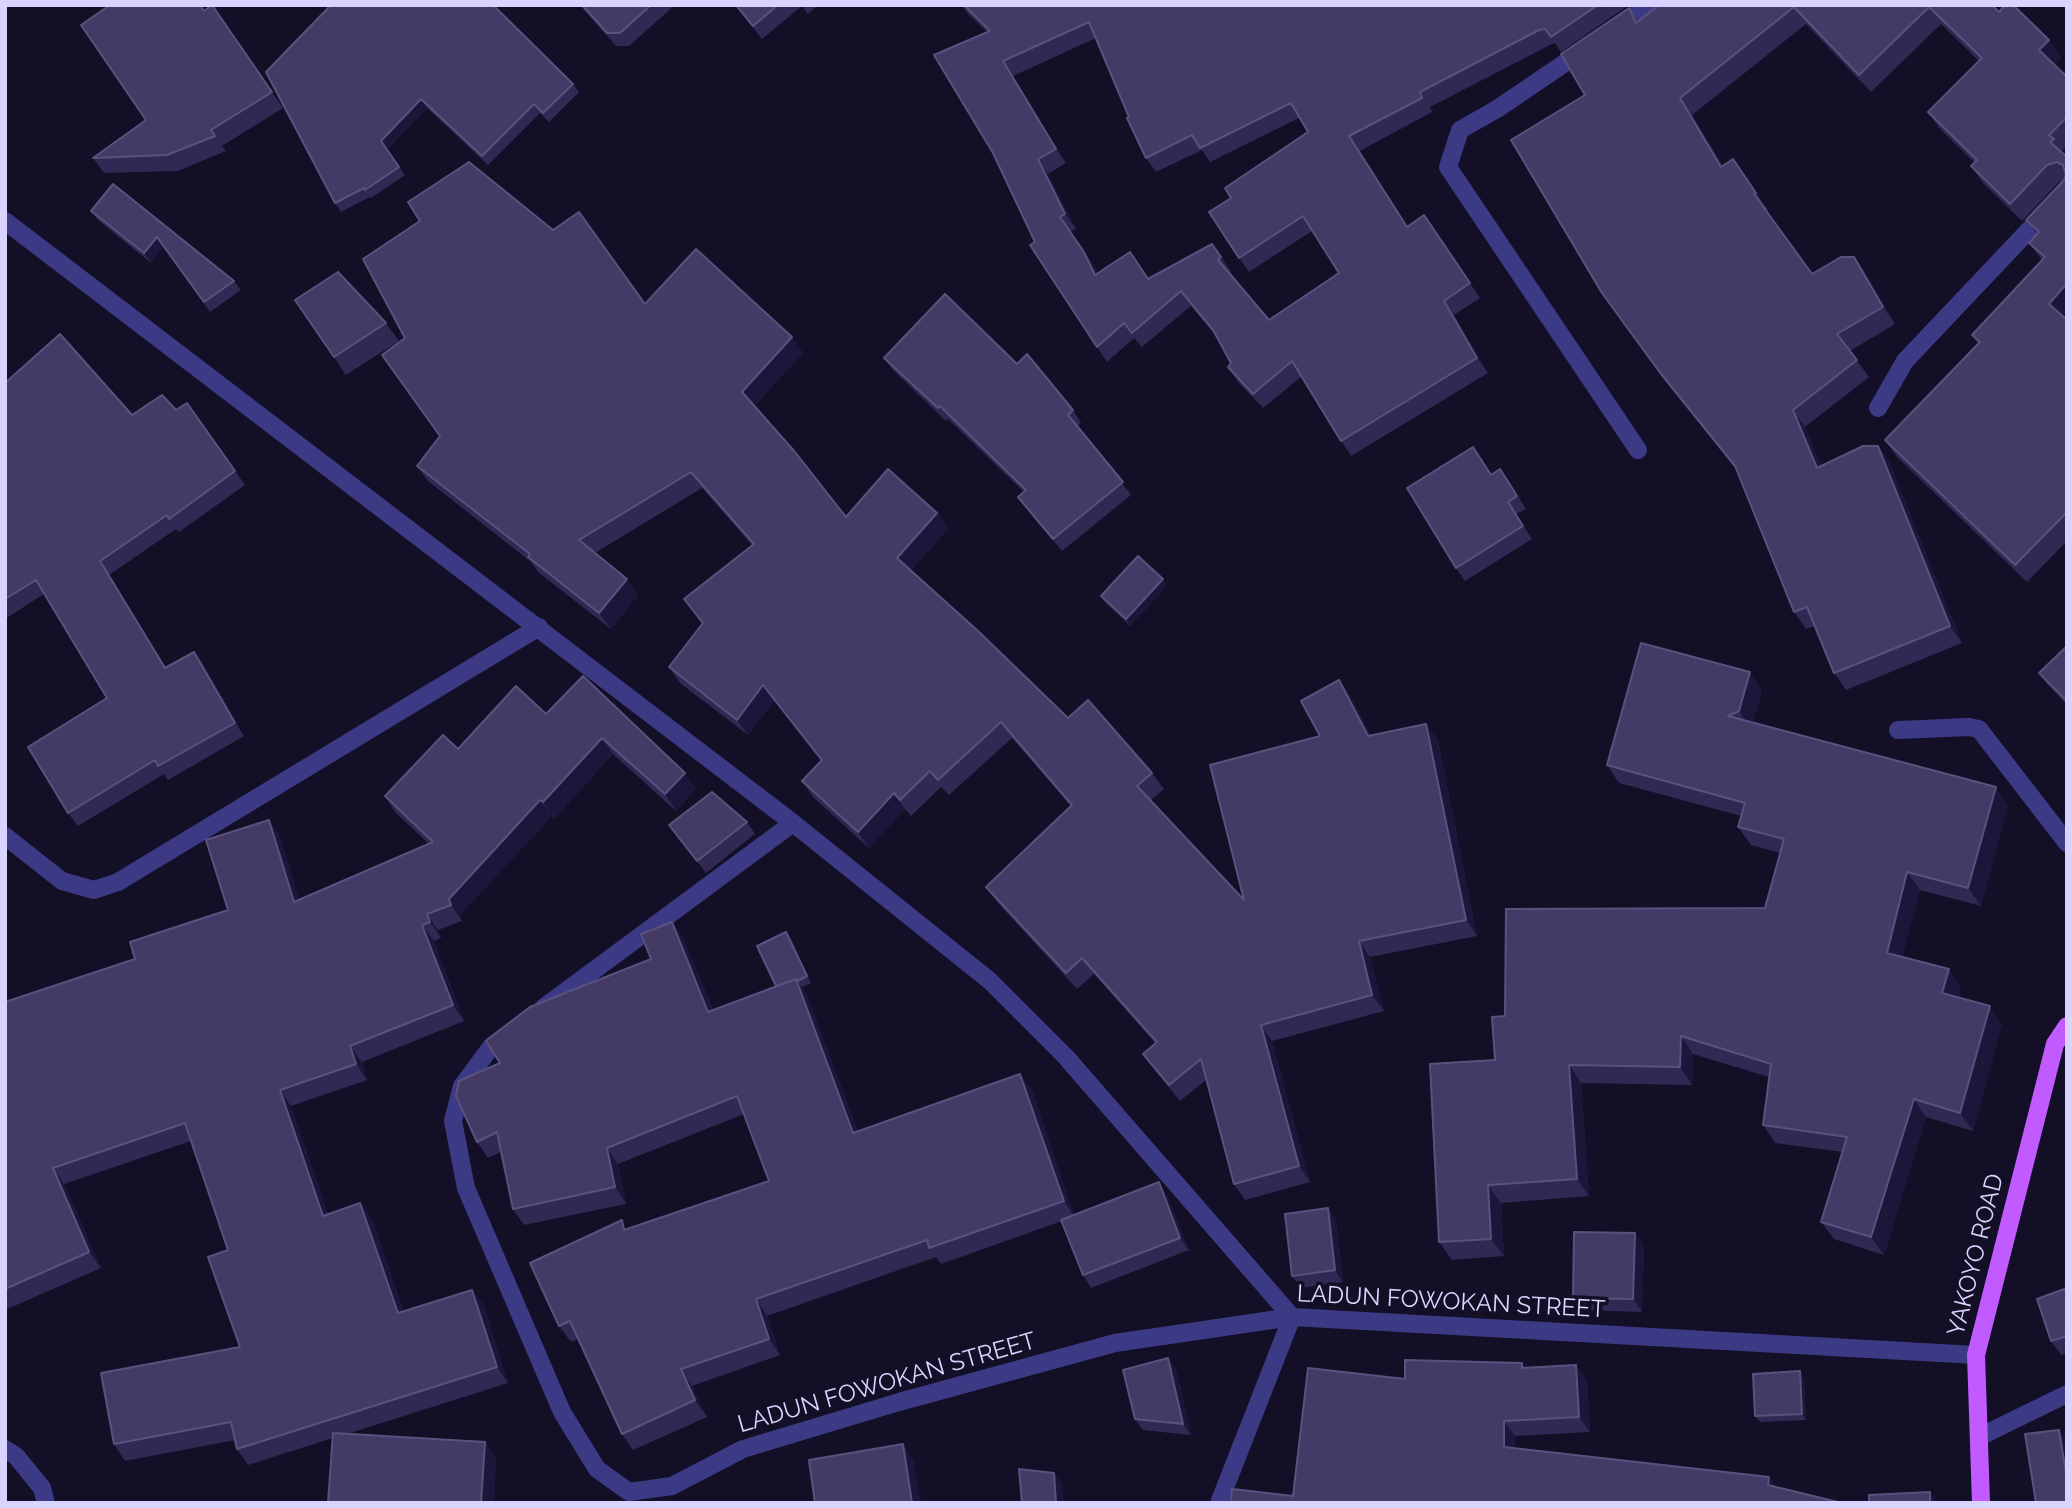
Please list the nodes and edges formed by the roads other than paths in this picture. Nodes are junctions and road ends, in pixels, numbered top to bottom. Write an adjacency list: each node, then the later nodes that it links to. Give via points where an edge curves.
1 (1650, 5): 5 (street, via 1460,130 1448,167)
2 (2067, 190): 4 (street, via 1905,361)
3 (5, 220): 6 (street)
4 (1878, 408)
5 (1638, 450)
6 (539, 627): 8 (street); 9 (street, via 118,882 94,890 62,881)
7 (1898, 730): 10 (street, via 1979,729)
8 (793, 823): 12 (street, via 990,981 1066,1056); 17 (street, LADUN FOWOKAN STREET, via 491,1047 462,1086 453,1121 466,1188 562,1412 597,1469 629,1492)
9 (5, 836)
10 (2067, 843)
11 (2067, 1027): 13 (main road, YAKOYO ROAD, via 2055,1044)
12 (1292, 1317): 13 (street, LADUN FOWOKAN STREET); 17 (street, LADUN FOWOKAN STREET, via 1115,1343 911,1398 743,1449); 19 (street)
13 (1976, 1356): 15 (main road, YAKOYO ROAD)
14 (2067, 1394): 15 (street)
15 (1979, 1437): 20 (main road, YAKOYO ROAD)
16 (5, 1449): 18 (street, via 42,1488)
17 (673, 1494)
18 (46, 1503)
19 (1219, 1503)
20 (1981, 1503)

